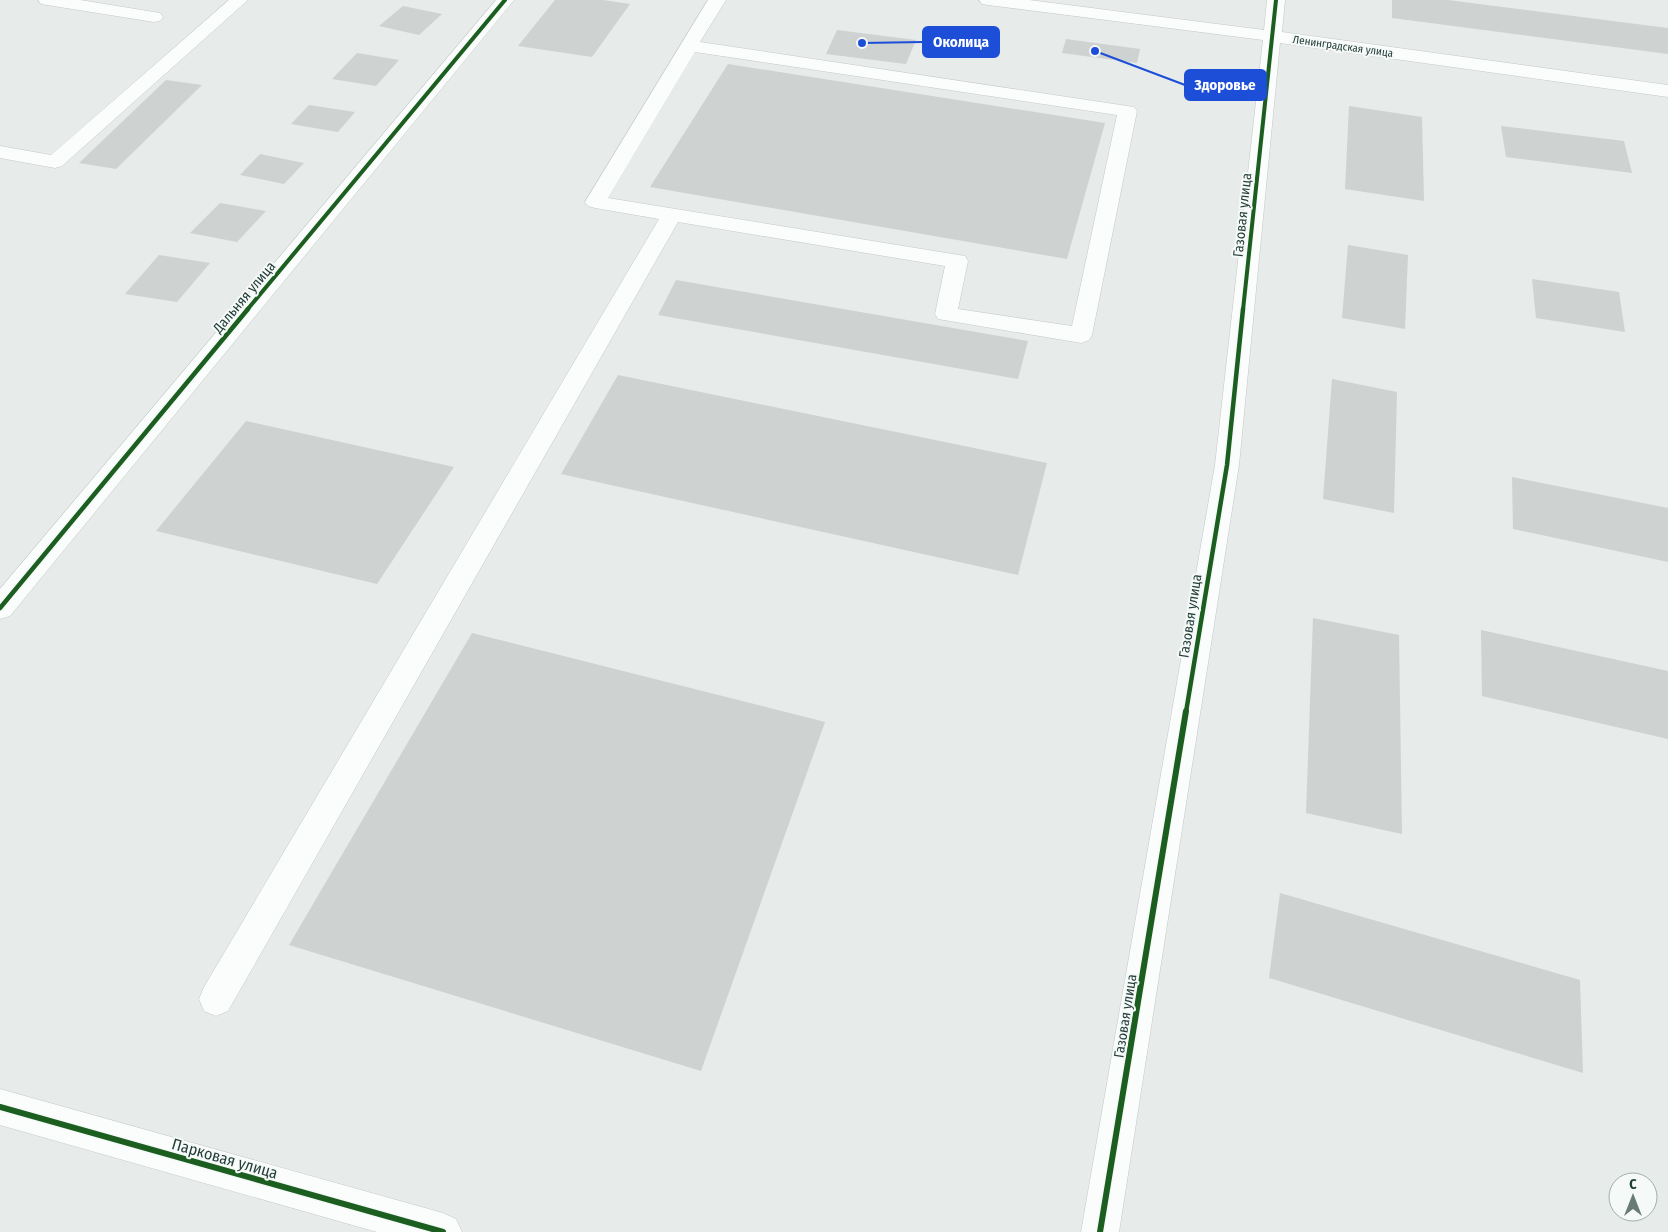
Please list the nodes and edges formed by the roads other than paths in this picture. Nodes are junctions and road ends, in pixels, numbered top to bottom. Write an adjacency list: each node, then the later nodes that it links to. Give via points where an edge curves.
1 (47, 0): 7 (street)
2 (239, 0): 11 (street, via 55,162)
3 (505, 0): 13 (street, Дальняя улица)
4 (717, 0): 9 (street)
5 (988, 0): 8 (street, Ленинградская улица)
6 (1276, 0): 8 (street, Газовая улица)
7 (154, 17)
8 (1272, 36): 10 (street, Ленинградская улица); 17 (street, Газовая улица, via 1227,465)
9 (689, 46): 12 (street, via 595,202); 12 (street, via 1127,111 1081,335 946,314 957,261)
10 (1668, 92)
11 (0, 152)
12 (672, 215): 14 (street)
13 (0, 608)
14 (216, 999)
15 (0, 1107): 16 (street, Парковая улица)
16 (443, 1232)
17 (1100, 1232)

